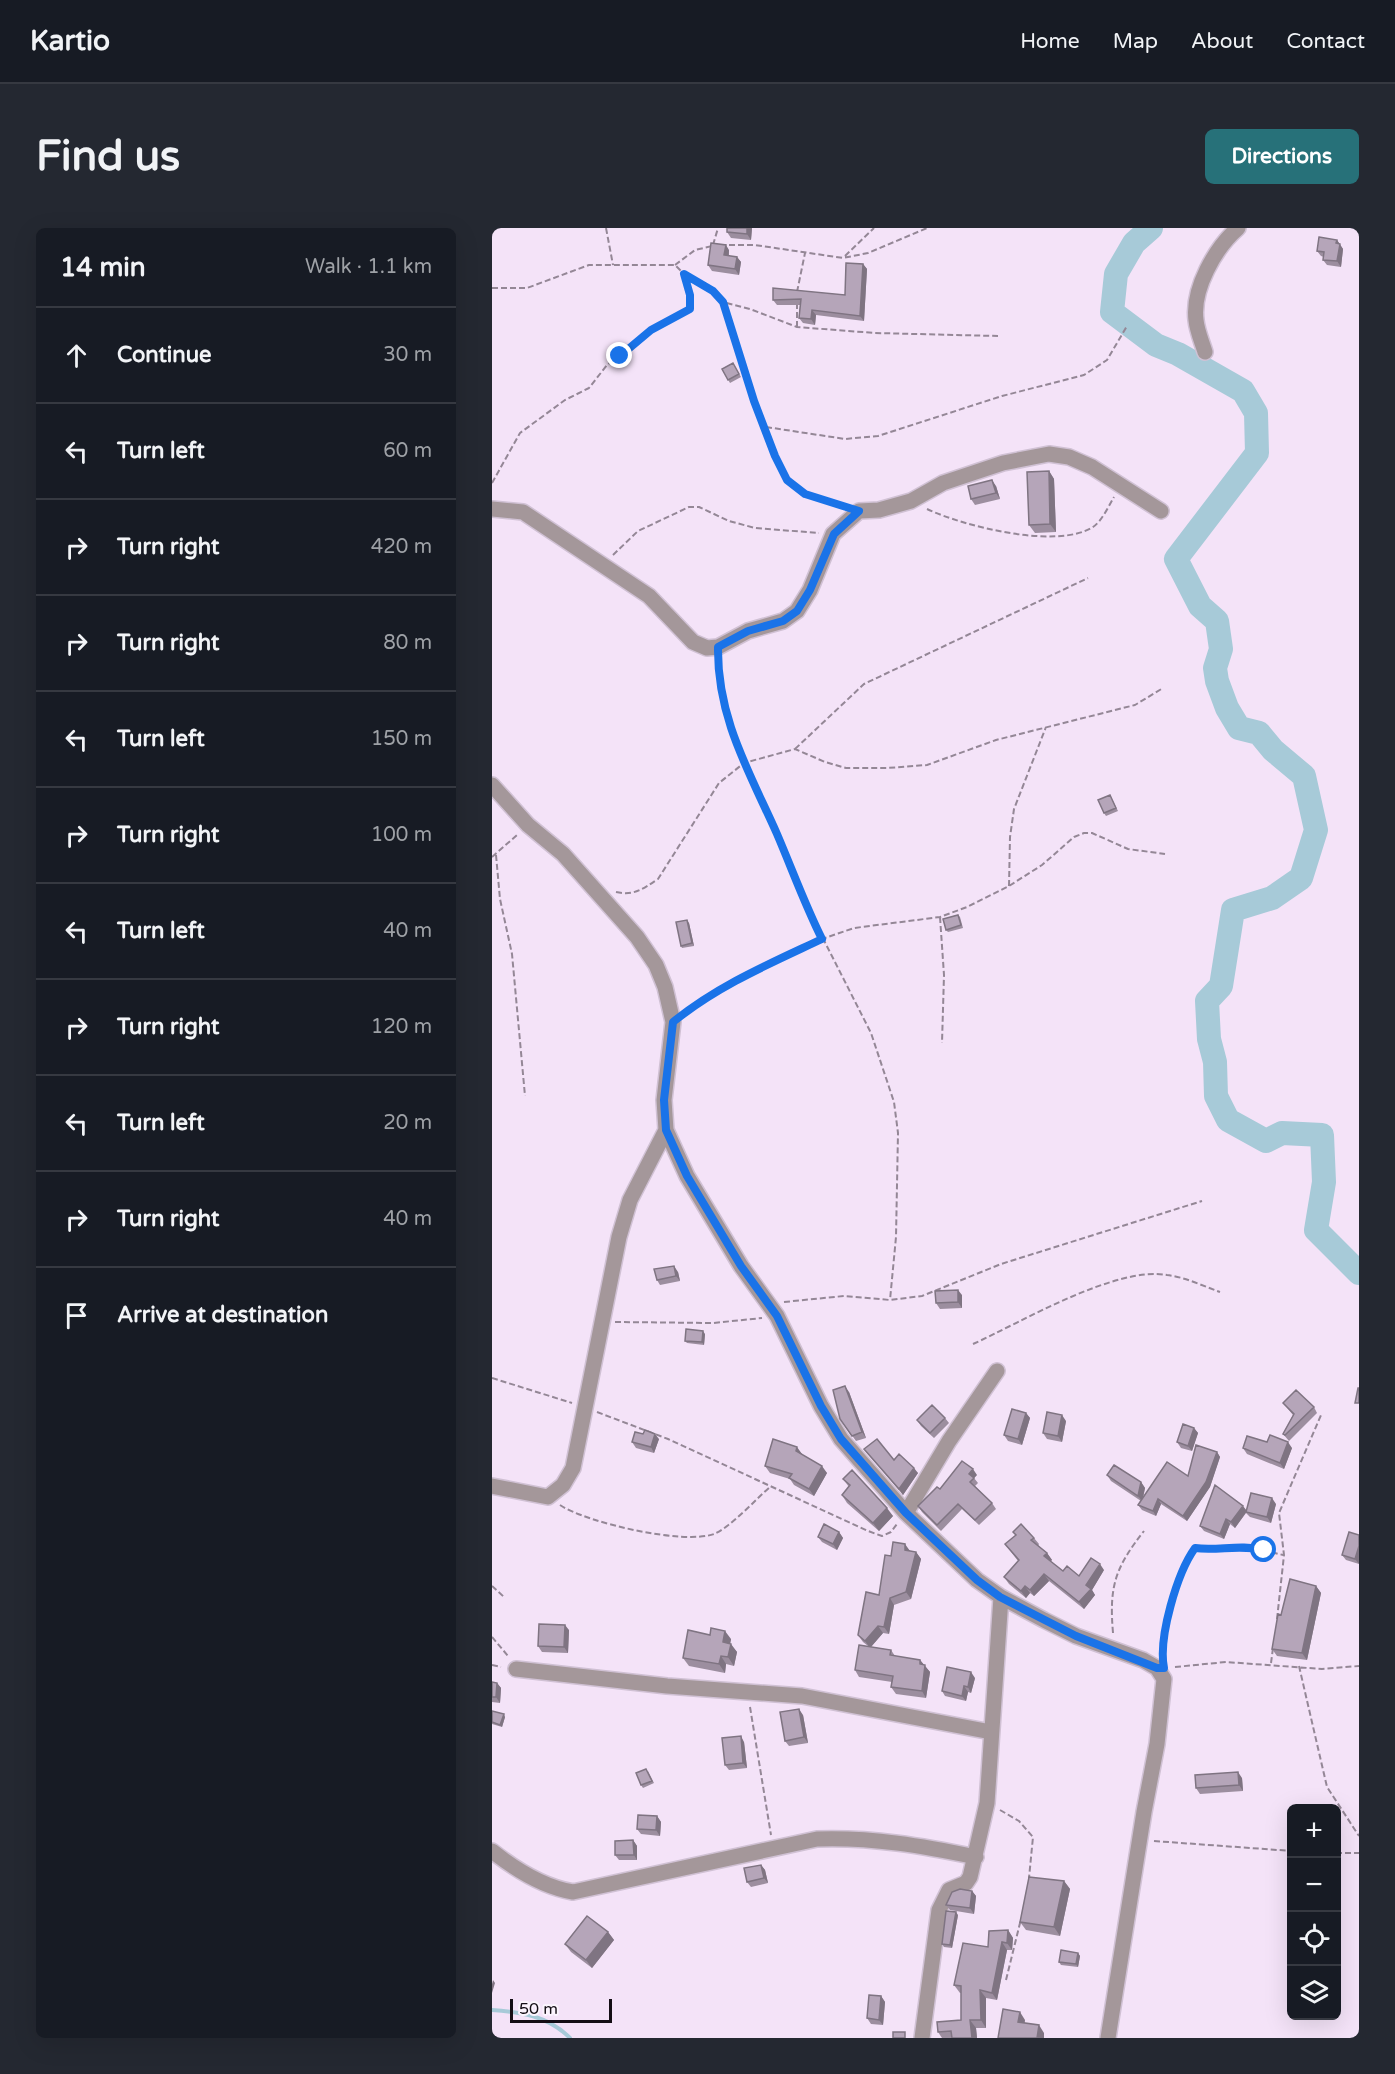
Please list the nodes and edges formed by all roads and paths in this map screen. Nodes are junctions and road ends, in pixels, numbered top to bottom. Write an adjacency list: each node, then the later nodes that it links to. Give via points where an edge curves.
1 (606, 228): 9 (path)
2 (718, 228): 6 (path)
3 (874, 228): 8 (path)
4 (927, 228): 8 (path, via 868,253)
5 (1238, 228): 17 (street, via 1213,261 1196,301 1196,321)
6 (713, 246): 7 (path, via 731,244); 10 (path, via 695,250)
7 (806, 252): 8 (path); 15 (path, via 798,283)
8 (843, 258)
9 (613, 265): 10 (path); 12 (path, via 589,265 527,288)
10 (675, 265): 11 (path)
11 (684, 274): 13 (path, via 706,286); 19 (path, via 691,302 687,312 651,330 607,365 589,388 565,400 520,433)
12 (492, 288)
13 (723, 302): 15 (path); 18 (path)
14 (1127, 326): 18 (path, via 1107,360 1084,375 1002,396 878,436 845,439)
15 (797, 327): 16 (path)
16 (998, 336)
17 (1205, 352)
18 (766, 427): 23 (path, via 787,480 813,498)
19 (492, 483)
20 (1121, 486): 21 (street, via 1077,460 1049,454 1028,456 971,473); 21 (path, via 1092,528 1059,536 949,519); 24 (street)
21 (911, 501): 23 (street)
22 (492, 509): 26 (street, via 523,512)
23 (859, 511): 25 (street)
24 (1161, 511)
25 (834, 534): 26 (path, via 755,528 699,507 689,507 638,531); 28 (street, via 797,611 783,621 748,631)
26 (602, 565): 28 (street, via 649,596 693,642 707,648)
27 (1088, 578): 31 (path, via 864,684)
28 (718, 647): 32 (path, via 723,708)
29 (1163, 688): 30 (path, via 1136,705)
30 (1046, 727): 31 (path, via 927,765 846,768); 38 (path, via 1014,808)
31 (795, 749): 32 (path)
32 (744, 763): 39 (path, via 718,783 658,879 629,895); 41 (path)
33 (492, 785): 34 (street)
34 (528, 825): 36 (path); 39 (street, via 563,854)
35 (1165, 854): 38 (path, via 1113,844 1088,832 1074,837 1042,865)
36 (496, 855): 37 (path); 44 (path, via 500,899 512,954)
37 (492, 857)
38 (1009, 886): 40 (path)
39 (593, 887): 42 (street, via 656,965)
40 (940, 917): 41 (path, via 854,928); 43 (path, via 944,975)
41 (822, 939): 42 (path, via 737,978); 49 (path, via 871,1033 894,1102 896,1237)
42 (673, 1022): 45 (street, via 664,1100)
43 (942, 1043)
44 (525, 1096)
45 (666, 1130): 48 (street, via 687,1176); 51 (street, via 630,1200 616,1248)
46 (1202, 1200): 49 (path, via 1000,1264 922,1296)
47 (1220, 1292): 52 (path, via 1167,1275 1143,1274 1085,1291)
48 (763, 1299): 49 (path, via 799,1302 855,1296); 50 (street)
49 (890, 1300)
50 (777, 1316): 51 (path, via 713,1323); 60 (street, via 841,1439)
51 (603, 1321): 55 (street)
52 (973, 1344)
53 (997, 1371): 60 (street)
54 (492, 1378): 55 (path)
55 (585, 1407): 58 (path); 59 (street, via 573,1468 563,1485)
56 (1321, 1415): 62 (path, via 1279,1513)
57 (492, 1485): 59 (street)
58 (771, 1486): 59 (path, via 715,1533 696,1536 593,1521); 60 (path, via 882,1536 891,1532)
59 (548, 1497)
60 (906, 1513): 65 (street)
61 (1144, 1531): 69 (path, via 1122,1559 1115,1579 1111,1607)
62 (1284, 1555): 66 (path); 73 (path, via 1247,1546 1195,1548 1187,1559 1164,1631)
63 (492, 1586): 64 (path)
64 (504, 1597)
65 (1000, 1597): 69 (street); 76 (street)
66 (1277, 1621)
67 (492, 1636): 74 (path)
68 (1274, 1642): 70 (path)
69 (1115, 1651): 73 (street)
70 (1271, 1663): 71 (path); 73 (path)
71 (1299, 1666): 72 (path); 78 (path, via 1327,1788)
72 (1359, 1666)
73 (1161, 1668): 79 (street, via 1164,1695)
74 (516, 1669): 75 (street, via 667,1686)
75 (746, 1690): 76 (street, via 880,1709); 81 (path)
76 (991, 1732): 77 (street)
77 (987, 1803): 85 (street); 86 (path, via 1019,1821 1033,1837)
78 (1359, 1836)
79 (1139, 1840): 82 (path); 90 (street)
80 (492, 1851): 81 (street, via 525,1874 555,1889 573,1892)
81 (773, 1851): 85 (street, via 817,1839 857,1838 889,1840)
82 (1287, 1851)
83 (1341, 1853): 84 (path)
84 (1359, 1853)
85 (976, 1857): 89 (street, via 966,1883 950,1890 939,1910)
86 (1028, 1886)
87 (1021, 1917): 88 (path)
88 (1006, 1980)
89 (922, 2038)
90 (1108, 2038)

